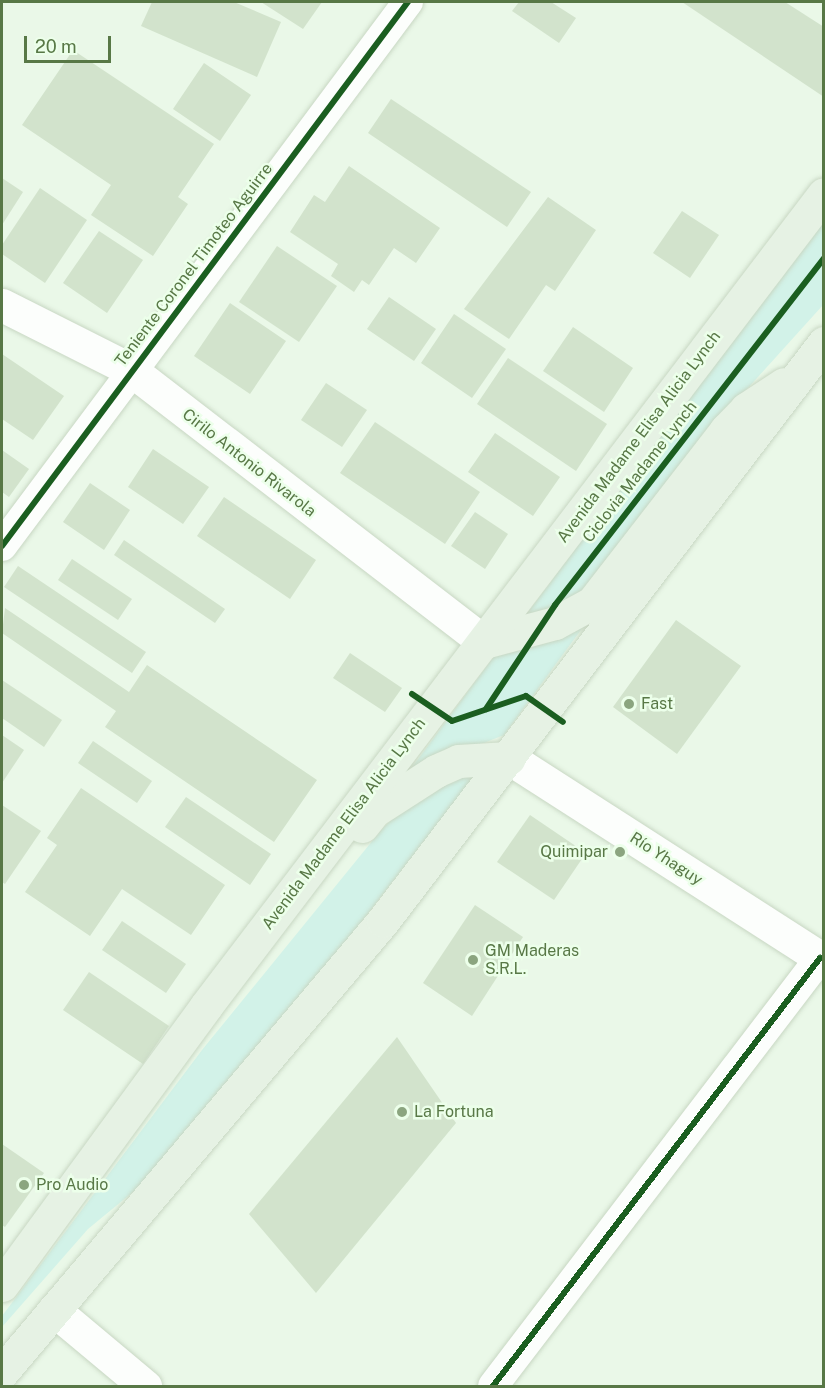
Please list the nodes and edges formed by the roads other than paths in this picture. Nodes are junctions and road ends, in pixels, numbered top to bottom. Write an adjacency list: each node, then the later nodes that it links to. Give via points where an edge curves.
1 (408, 2): 5 (street, Teniente Coronel Timoteo Aguirre)
2 (824, 194): 8 (highway, Avenida Madame Elisa Alicia Lynch)
3 (2, 305): 5 (main road, Cirilo Antonio Rivarola)
4 (824, 343): 6 (highway)
5 (131, 370): 7 (street, Teniente Coronel Timoteo Aguirre); 8 (main road, Cirilo Antonio Rivarola)
6 (803, 371): 8 (highway, via 746,409 726,430 592,603 555,623); 9 (highway)
7 (2, 546)
8 (484, 642): 11 (highway, Avenida Madame Elisa Alicia Lynch)
9 (509, 758): 10 (main road, Río Yhaguy); 11 (highway, via 458,761 374,811 241,979); 13 (highway, via 383,921)
10 (822, 959): 16 (street)
11 (206, 1006): 12 (highway, Avenida Madame Elisa Alicia Lynch)
12 (2, 1285)
13 (54, 1310): 14 (highway); 15 (main road)
14 (2, 1372)
15 (145, 1386)
16 (493, 1386)

